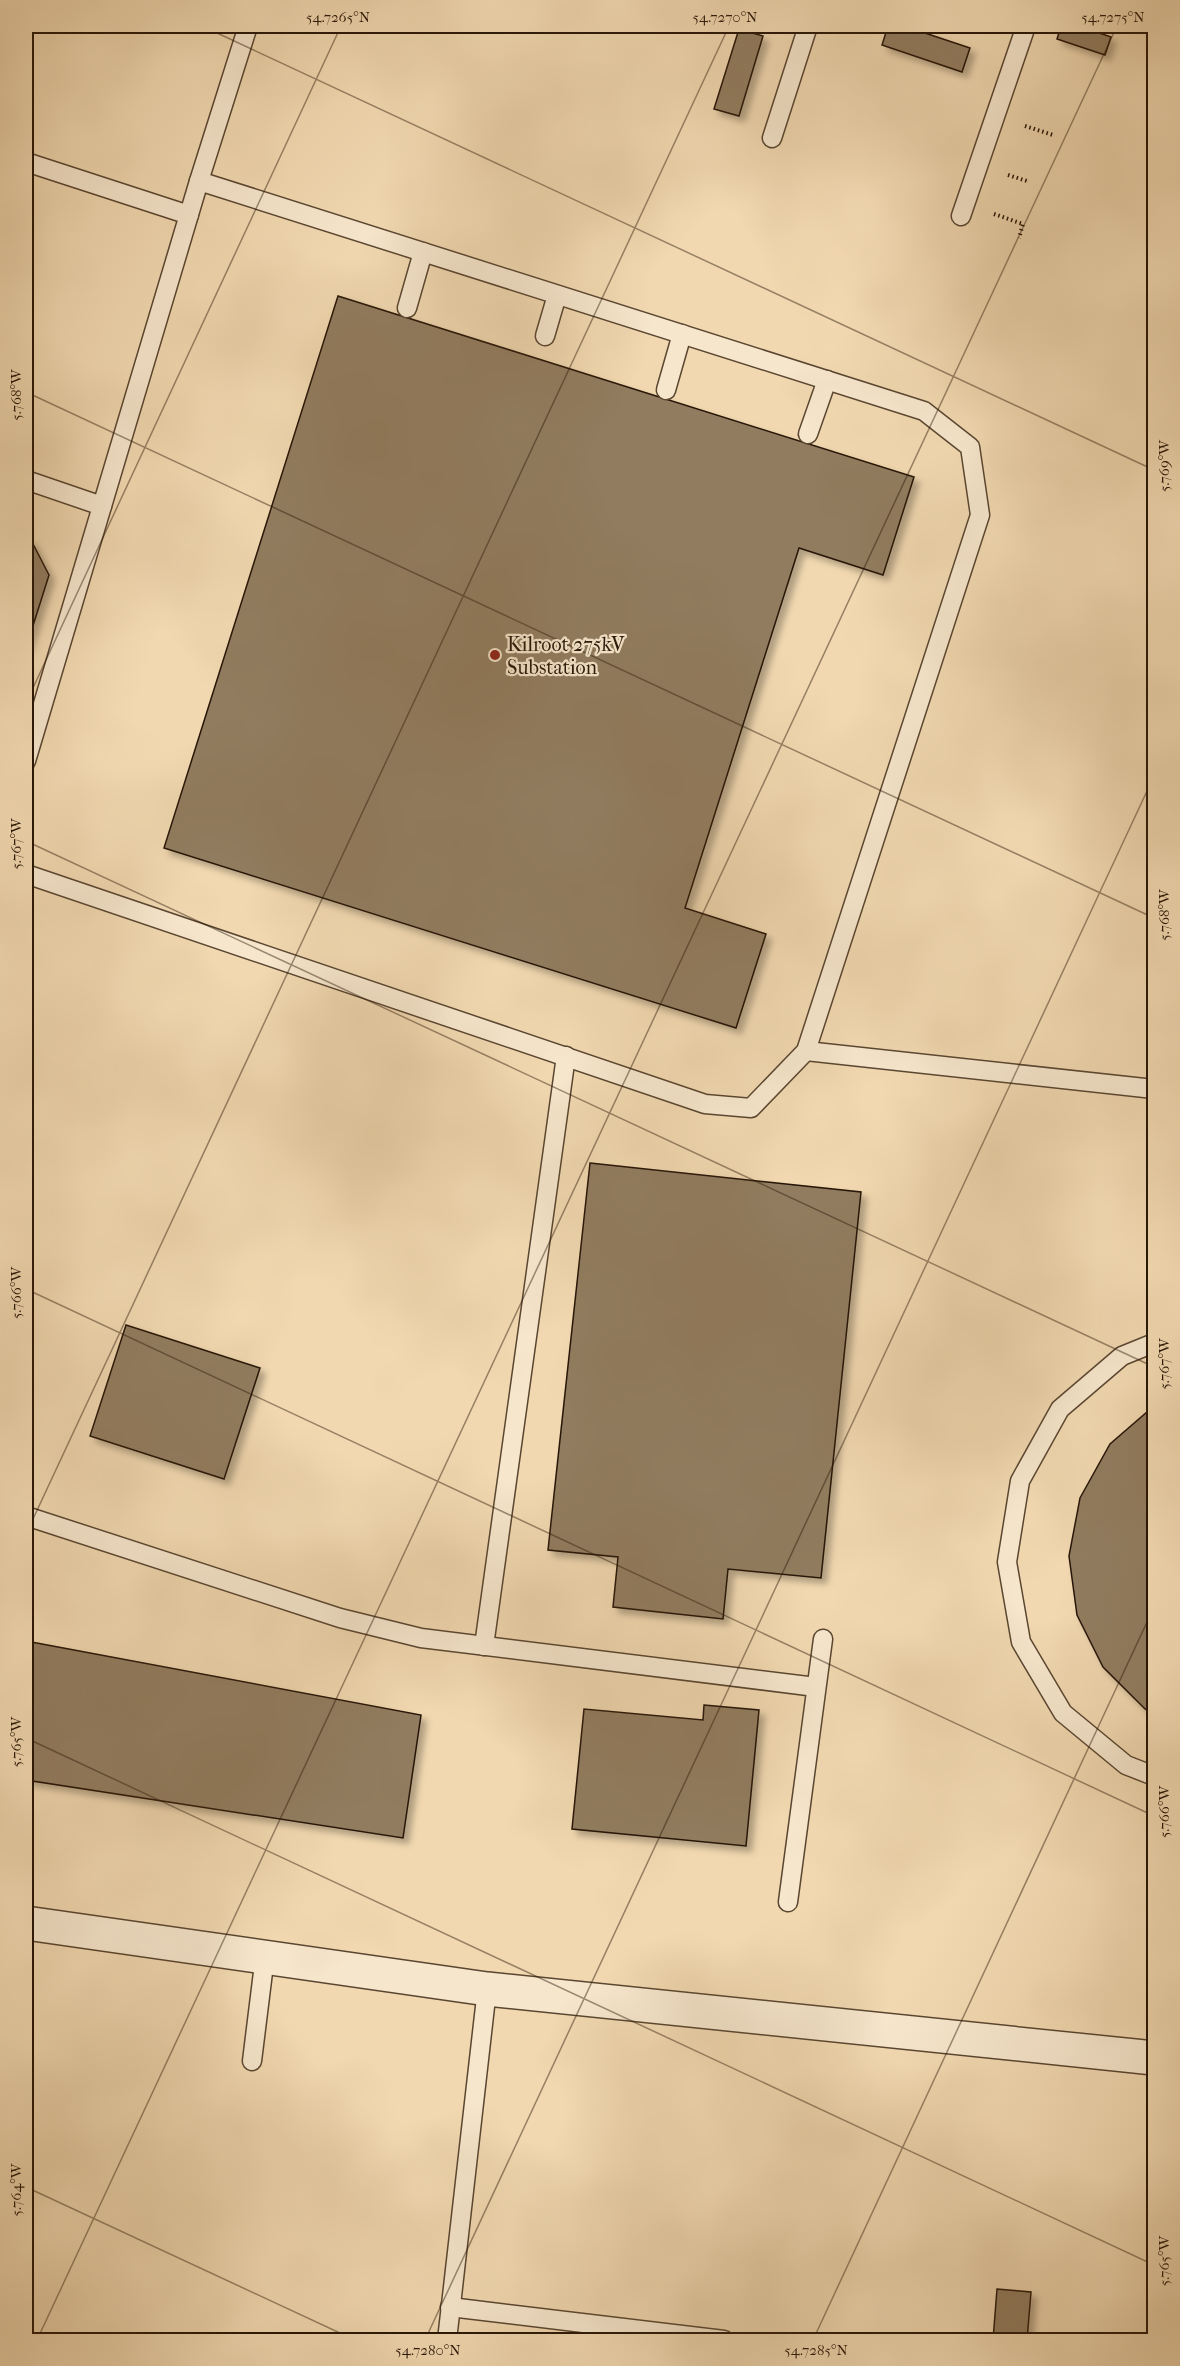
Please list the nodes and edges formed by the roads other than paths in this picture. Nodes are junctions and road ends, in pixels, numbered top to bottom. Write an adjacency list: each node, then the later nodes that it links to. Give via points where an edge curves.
1 (248, 26): 6 (lane)
2 (808, 26): 4 (lane)
3 (1026, 26): 7 (lane)
4 (772, 138)
5 (26, 162): 8 (lane)
6 (199, 181): 8 (lane); 9 (lane)
7 (963, 210)
8 (189, 215): 18 (lane)
9 (423, 252): 10 (lane); 11 (lane)
10 (557, 295): 12 (lane); 13 (lane)
11 (407, 308)
12 (682, 334): 14 (lane); 15 (lane)
13 (545, 336)
14 (827, 380): 16 (lane); 21 (lane, via 924,411 970,447 980,515)
15 (666, 390)
16 (808, 434)
17 (26, 480): 18 (lane)
18 (102, 506): 19 (lane)
19 (26, 760)
20 (26, 874): 22 (lane)
21 (806, 1051): 22 (lane, via 751,1108 705,1104); 23 (lane)
22 (566, 1056): 27 (lane)
23 (1155, 1089)
24 (1155, 1343): 29 (lane, via 1122,1356 1060,1409 1020,1481 1007,1562 1021,1642 1063,1713 1126,1765)
25 (26, 1515): 27 (lane, via 340,1618 421,1638)
26 (823, 1639): 28 (lane)
27 (484, 1646): 28 (lane)
28 (816, 1687): 30 (lane)
29 (1155, 1776)
30 (788, 1902)
31 (26, 1923): 32 (street)
32 (266, 1956): 33 (street); 35 (lane)
33 (487, 1989): 34 (street); 36 (lane)
34 (1155, 2058)
35 (252, 2061)
36 (450, 2307): 37 (lane); 38 (lane)
37 (447, 2340)
38 (724, 2340)

